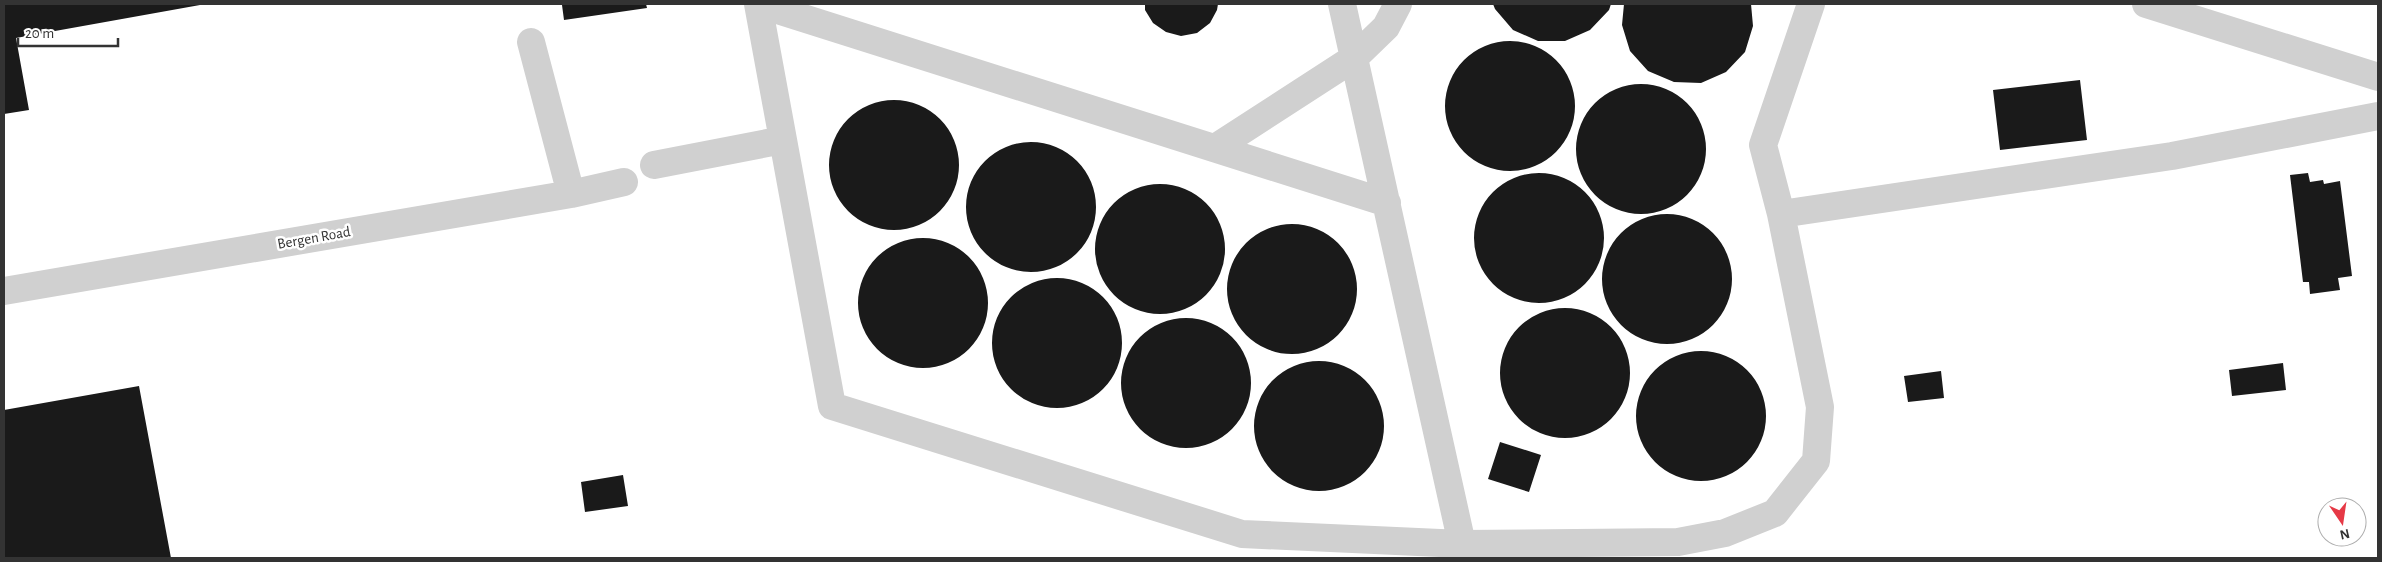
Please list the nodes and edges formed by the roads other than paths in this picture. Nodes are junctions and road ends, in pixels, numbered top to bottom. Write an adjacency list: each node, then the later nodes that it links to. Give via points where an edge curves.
1 (759, 4): 10 (street); 11 (street)
2 (1342, 4): 7 (street)
3 (1398, 4): 7 (street, via 1386,27)
4 (1811, 4): 16 (street, via 1763,145)
5 (2146, 4): 8 (street)
6 (531, 42): 14 (street)
7 (1354, 58): 11 (street); 15 (street)
8 (2378, 76)
9 (2378, 116): 16 (street, via 2172,156)
10 (782, 140): 12 (street); 18 (street, via 832,406 1242,534)
11 (1215, 148): 15 (street)
12 (654, 165)
13 (624, 182): 14 (street, Bergen Road)
14 (571, 194): 17 (street, Bergen Road)
15 (1387, 203): 18 (street)
16 (1781, 214): 18 (street, via 1820,406 1816,461 1775,512 1725,533 1678,542)
17 (4, 291)
18 (1462, 544)

